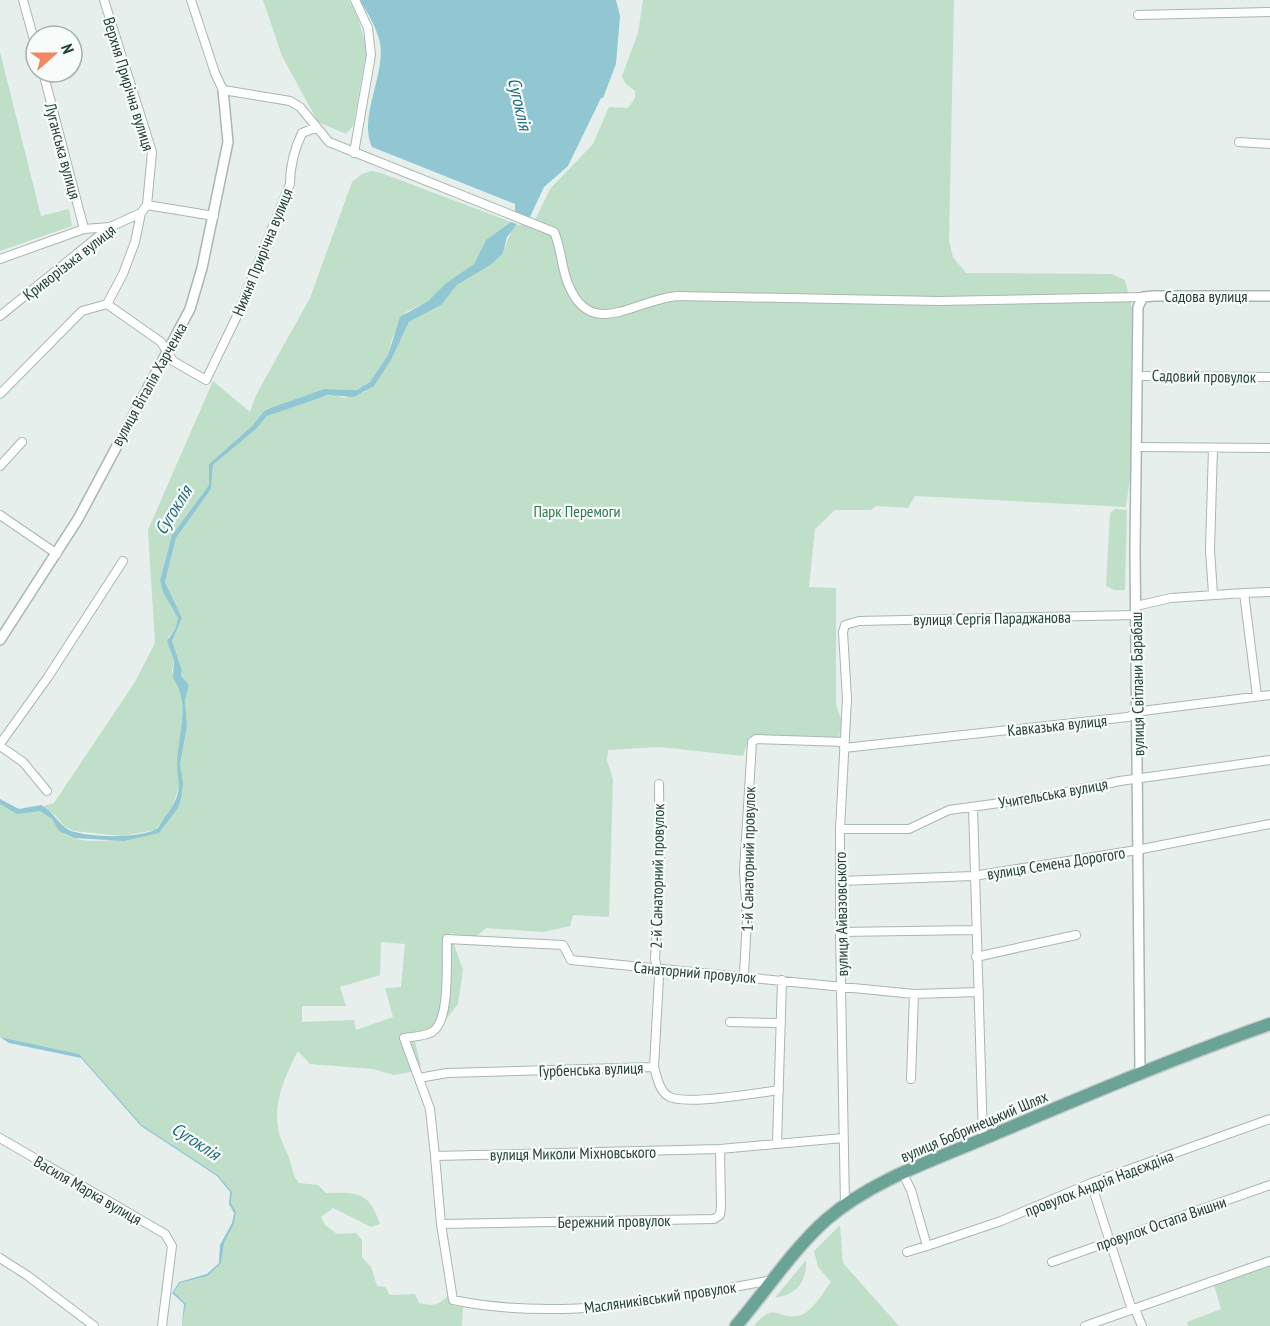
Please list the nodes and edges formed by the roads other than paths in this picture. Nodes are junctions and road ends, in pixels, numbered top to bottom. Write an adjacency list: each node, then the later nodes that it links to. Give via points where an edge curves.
1 (23, 0): 7 (street)
2 (104, 0): 14 (street, Верхня Прирічна вулиця, via 152,152)
3 (191, 0): 9 (street, вулиця Віталія Харченка)
4 (355, 0): 13 (street, via 368,28 371,55)
5 (1270, 12): 6 (street)
6 (1138, 15)
7 (30, 24)
8 (45, 84): 18 (street, Луганська вулиця)
9 (223, 90): 10 (street, via 290,101); 16 (street, вулиця Віталія Харченка, via 228,142)
10 (315, 128): 13 (street, via 329,142); 24 (street, Нижня Прирічна вулиця, via 302,133 298,142 290,184 236,318 206,380)
11 (1239, 142): 12 (street)
12 (1270, 144)
13 (354, 153): 21 (street, via 554,232 574,297 600,316 677,296 920,301)
14 (147, 205): 15 (street); 16 (street)
15 (141, 213): 17 (street, Криворізька вулиця); 22 (street, via 135,242)
16 (214, 216): 24 (street, вулиця Віталія Харченка, via 190,309)
17 (110, 227): 18 (street); 23 (street, Криворізька вулиця)
18 (84, 230): 19 (street)
19 (0, 259)
20 (1270, 296): 21 (street, Садова вулиця)
21 (1143, 297): 25 (street, вулиця Світлани Барабаш, via 1138,307)
22 (107, 304): 24 (street, via 160,342); 27 (street, via 82,311)
23 (0, 316)
24 (168, 355): 34 (street, вулиця Віталія Харченка, via 133,411)
25 (1138, 376): 26 (street, Садовий провулок); 29 (street, вулиця Світлани Барабаш)
26 (1270, 377)
27 (0, 394)
28 (22, 442): 32 (street)
29 (1136, 447): 30 (street); 39 (street, вулиця Світлани Барабаш)
30 (1214, 448): 31 (street); 38 (street, via 1210,550)
31 (1270, 448)
32 (0, 466)
33 (0, 515): 34 (street)
34 (57, 554): 41 (street, вулиця Віталія Харченка)
35 (123, 561): 46 (street)
36 (1270, 592): 37 (street, вулиця Сергія Параджанова)
37 (1244, 593): 38 (street, вулиця Сергія Параджанова); 43 (street)
38 (1213, 594): 39 (street, вулиця Сергія Параджанова, via 1171,598)
39 (1136, 610): 40 (street, вулиця Сергія Параджанова); 44 (street, вулиця Світлани Барабаш)
40 (847, 623): 47 (street, вулиця Айвазовського, via 843,632 847,699)
41 (0, 640)
42 (1270, 695): 43 (street, Кавказька вулиця)
43 (1257, 696): 44 (street, Кавказька вулиця)
44 (1137, 714): 47 (street, Кавказька вулиця); 49 (street, вулиця Світлани Барабаш)
45 (752, 742): 47 (street, Кавказька вулиця, via 756,739); 63 (street, 1-й Санаторний провулок, via 744,871)
46 (0, 745): 51 (street, via 23,762)
47 (844, 745): 54 (street, вулиця Айвазовського)
48 (1270, 760): 49 (street, Учительська вулиця)
49 (1137, 780): 52 (street, Учительська вулиця); 55 (street, вулиця Світлани Барабаш)
50 (659, 784): 62 (street, 2-й Санаторний провулок, via 660,873 655,959)
51 (47, 790)
52 (973, 807): 54 (street, Учительська вулиця, via 949,810 909,829); 56 (street)
53 (1270, 824): 55 (street, вулиця Семена Дорогого)
54 (840, 829): 57 (street, вулиця Айвазовського)
55 (1137, 850): 56 (street, вулиця Семена Дорогого); 72 (street, вулиця Світлани Барабаш)
56 (973, 876): 57 (street, вулиця Семена Дорогого); 58 (street)
57 (840, 881): 59 (street, вулиця Айвазовського)
58 (975, 930): 59 (street); 61 (street)
59 (840, 932): 65 (street, вулиця Айвазовського)
60 (1077, 935): 61 (street)
61 (976, 957): 66 (street)
62 (658, 968): 63 (street, Санаторний провулок); 71 (street, 2-й Санаторний провулок); 73 (street, Санаторний провулок, via 571,960 563,945 447,939 445,1005 438,1026 432,1033 404,1038)
63 (744, 975): 64 (street, Санаторний провулок)
64 (782, 980): 65 (street, Санаторний провулок); 69 (street)
65 (842, 986): 67 (street, Санаторний провулок); 78 (street, вулиця Айвазовського)
66 (979, 992): 67 (street, Санаторний провулок); 79 (street)
67 (914, 994): 74 (street)
68 (730, 1022): 69 (street)
69 (781, 1023): 75 (street)
70 (1270, 1024): 72 (main road, вулиця Бобринецький Шлях)
71 (654, 1067): 73 (street, Гурбенська вулиця, via 447,1073); 75 (street, Гурбенська вулиця, via 660,1087 672,1099)
72 (1140, 1073): 79 (main road, вулиця Бобринецький Шлях)
73 (419, 1078): 82 (street, via 430,1109)
74 (911, 1079)
75 (779, 1090): 80 (street)
76 (1270, 1119): 84 (street, провулок Андрія Надєждіна)
77 (0, 1138): 97 (street, Василя Марка вулиця, via 165,1234 172,1246)
78 (843, 1138): 80 (street, вулиця Миколи Міхновського); 86 (street, вулиця Айвазовського)
79 (983, 1139): 83 (main road, вулиця Бобринецький Шлях)
80 (777, 1144): 81 (street, вулиця Миколи Міхновського)
81 (720, 1149): 82 (street, вулиця Миколи Міхновського); 87 (street, Бережний провулок, via 722,1207 714,1219)
82 (435, 1156): 87 (street)
83 (903, 1174): 86 (main road, вулиця Бобринецький Шлях); 89 (street)
84 (1091, 1183): 88 (street); 89 (street, провулок Андрія Надєждіна, via 1001,1221)
85 (1270, 1185): 88 (street, провулок Остапа Вишни)
86 (845, 1206): 94 (main road, вулиця Бобринецький Шлях, via 809,1237)
87 (441, 1224): 94 (street, Масляниківський провулок, via 453,1300 471,1304 580,1310)
88 (1108, 1242): 93 (street, провулок Остапа Вишни); 95 (street)
89 (927, 1246): 90 (street, провулок Андрія Надєждіна)
90 (907, 1252)
91 (0, 1258): 96 (street)
92 (1270, 1261): 95 (street)
93 (1052, 1262)
94 (772, 1281): 98 (main road, вулиця Бобринецький Шлях)
95 (1134, 1310): 99 (street); 100 (street)
96 (94, 1326)
97 (162, 1326)
98 (736, 1326)
99 (1085, 1326)
100 (1142, 1326)

